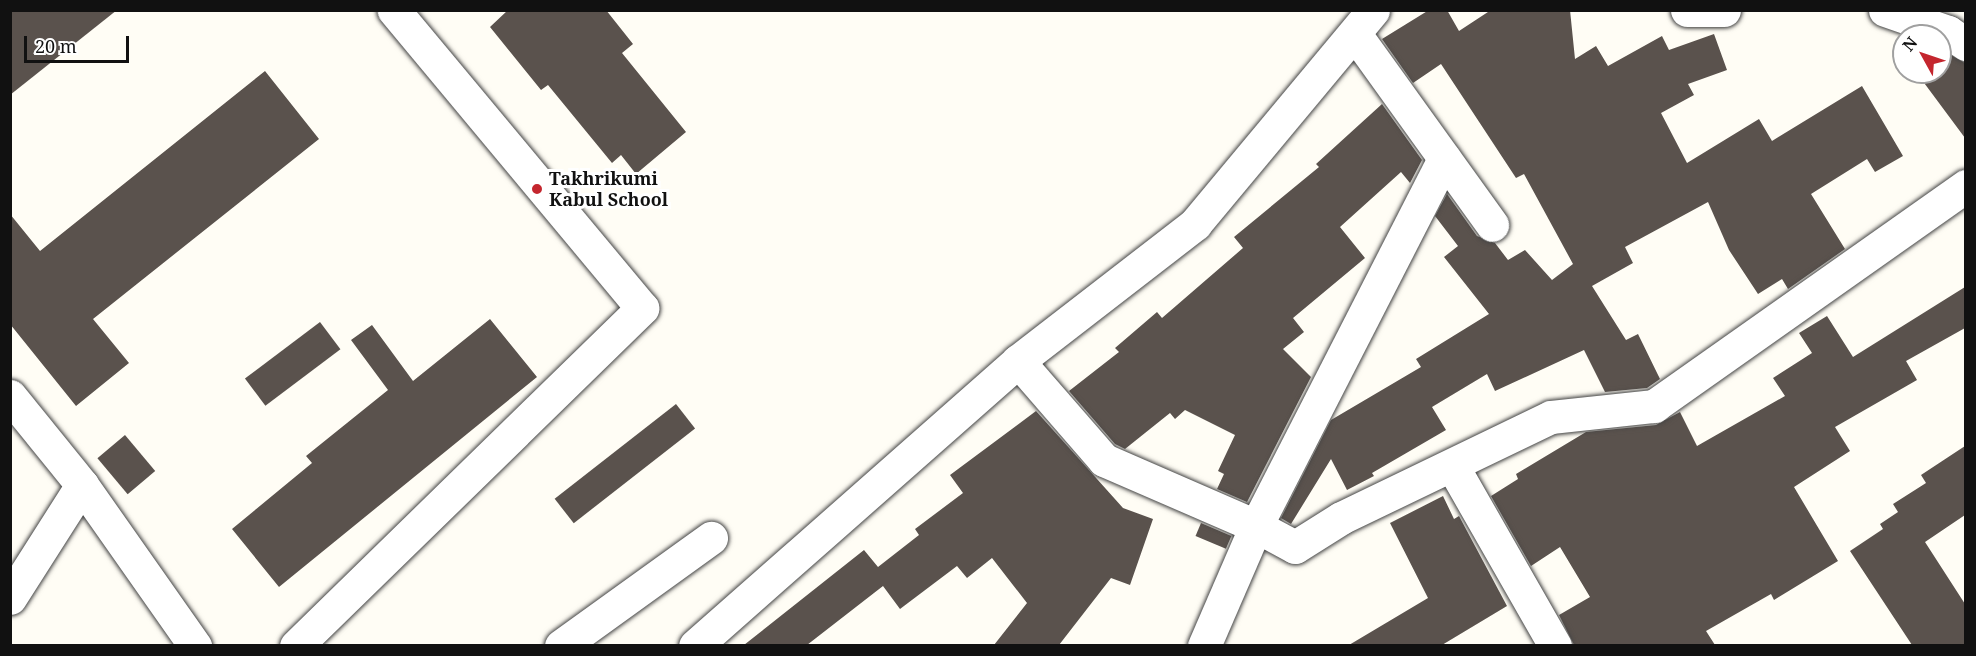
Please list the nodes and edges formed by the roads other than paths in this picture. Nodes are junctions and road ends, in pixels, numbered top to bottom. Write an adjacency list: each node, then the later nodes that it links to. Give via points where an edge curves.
1 (394, 10): 18 (street, via 642,308)
2 (1687, 10): 3 (street)
3 (1724, 10)
4 (1885, 10): 6 (street, via 1948,32)
5 (1364, 22): 7 (street); 10 (street, via 1195,224)
6 (1965, 44)
7 (1444, 158): 9 (street); 14 (street)
8 (1965, 186): 12 (street, via 1654,406 1551,417)
9 (1492, 225)
10 (1018, 361): 14 (street, via 1104,460); 20 (street)
11 (10, 396): 13 (street)
12 (1453, 467): 14 (street, via 1341,518 1294,547); 22 (street)
13 (82, 485): 16 (street); 17 (street)
14 (1256, 526): 21 (street)
15 (711, 538): 19 (street)
16 (10, 598)
17 (195, 645)
18 (296, 645)
19 (561, 645)
20 (695, 645)
21 (1203, 645)
22 (1555, 645)

